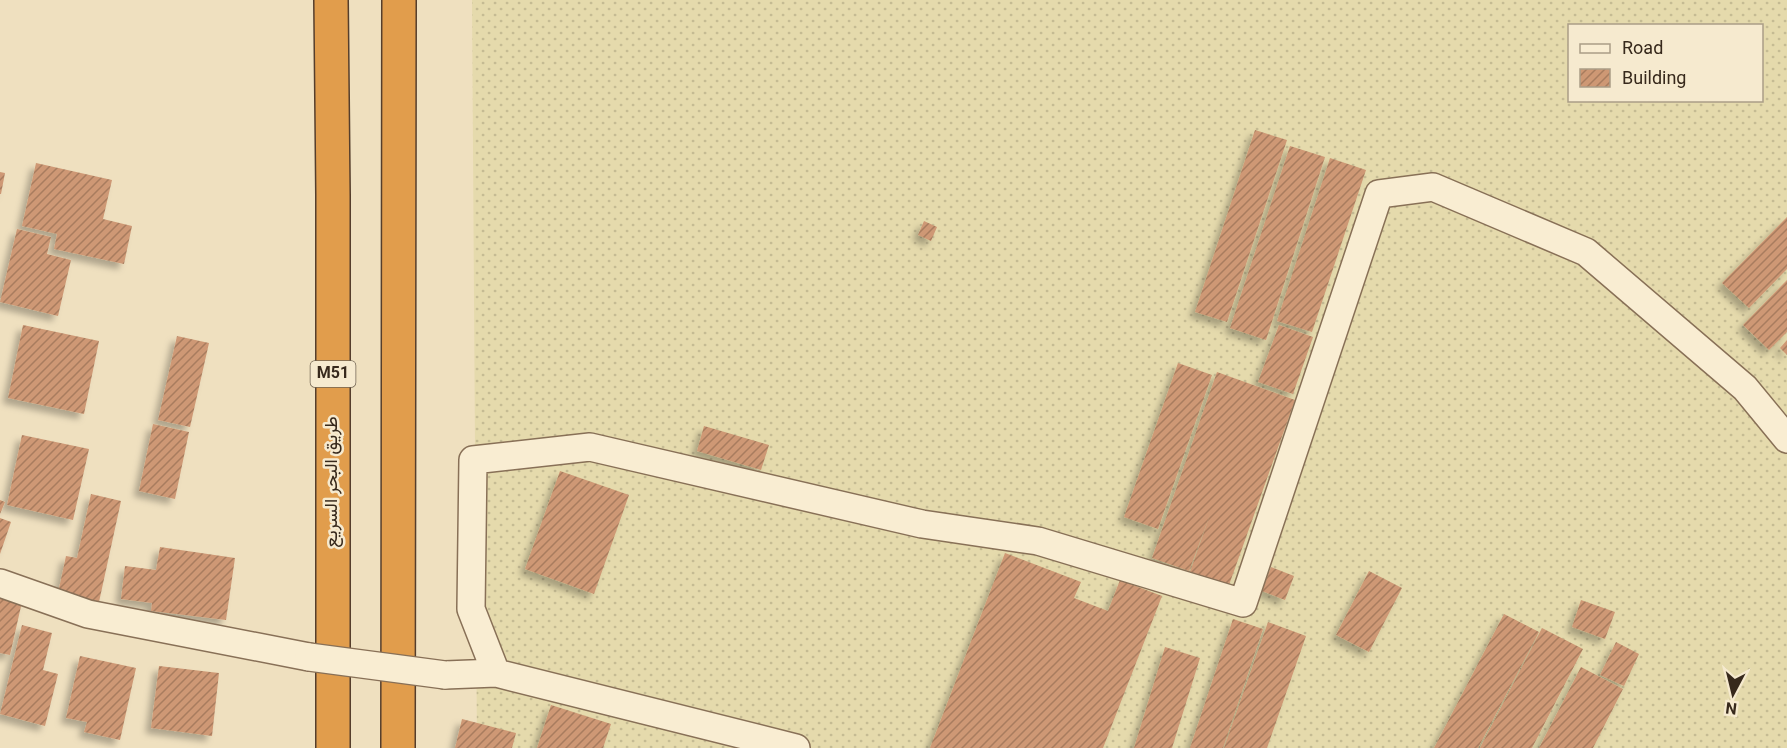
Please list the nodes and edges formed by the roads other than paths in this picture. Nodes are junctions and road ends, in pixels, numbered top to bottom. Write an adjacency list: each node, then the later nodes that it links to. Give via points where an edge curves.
1 (331, 0): 6 (highway, طريق البحر السريع / M51)
2 (399, 0): 7 (highway)
3 (1787, 440): 5 (street, via 1745,388 1586,252 1433,187 1379,194 1242,603 1038,541 922,524 590,447 473,460 471,609)
4 (0, 583): 5 (street, bridge, via 88,614 309,657 445,675)
5 (496, 673): 8 (street)
6 (333, 748)
7 (398, 748)
8 (796, 748)

